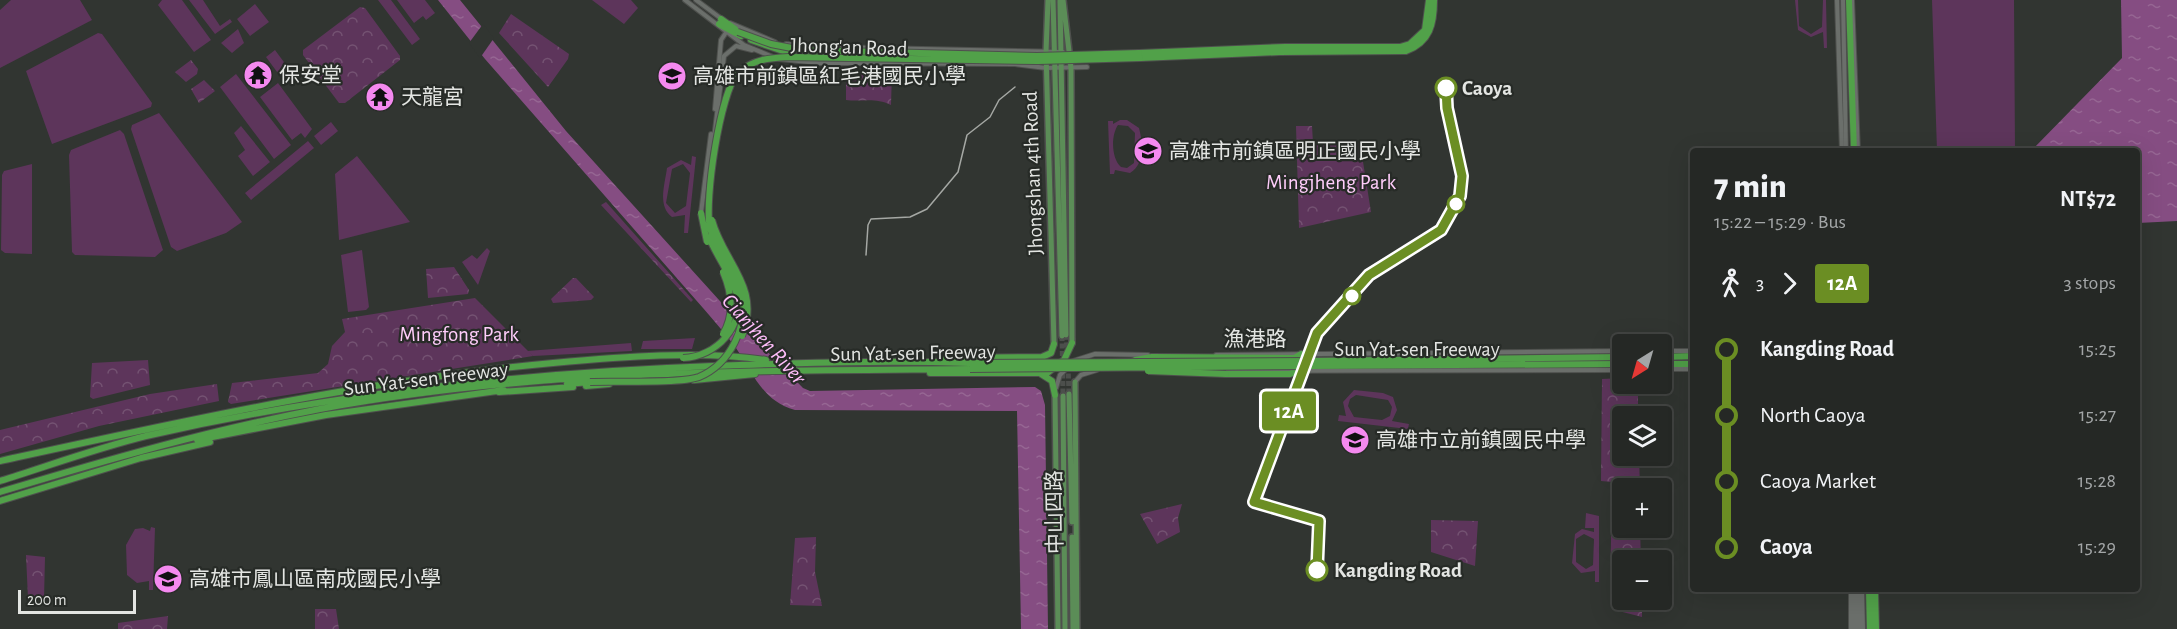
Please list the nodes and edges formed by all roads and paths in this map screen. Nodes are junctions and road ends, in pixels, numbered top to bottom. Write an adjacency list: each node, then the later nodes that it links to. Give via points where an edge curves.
1 (685, 0): 9 (street)
2 (696, 0): 9 (street)
3 (1051, 0): 13 (main road, Jhongshan 4th Road); 14 (main road, Jhongshan 4th Road)
4 (1061, 0): 15 (main road, Jhongshan 4th Road); 16 (main road, Jhongshan 4th Road)
5 (1429, 0): 18 (highway, via 1426,27 1406,46 1285,47)
6 (1434, 0): 18 (highway, via 1430,32 1418,46 1406,51)
7 (1836, 0): 26 (street)
8 (1847, 0): 27 (highway)
9 (720, 21): 10 (highway)
10 (729, 27): 11 (street, Jhong'an Road, via 795,45); 12 (street, Jhong'an Road); 19 (highway, bridge, via 771,44 802,50); 28 (street, via 721,40)
11 (995, 51): 13 (street, Jhong'an Road); 17 (street, Jhong'an Road, via 974,55)
12 (758, 52): 21 (street, Jhong'an Road, via 789,62); 29 (street, via 736,46 724,56 711,162)
13 (1046, 52): 14 (street, Jhong'an Road); 22 (main road, Jhongshan 4th Road)
14 (1054, 52): 15 (street, Jhong'an Road); 23 (main road, Jhongshan 4th Road)
15 (1061, 52): 16 (street, Jhong'an Road); 24 (main road, Jhongshan 4th Road)
16 (1070, 52): 25 (main road, Jhongshan 4th Road); 25 (street, via 1087,68)
17 (845, 53)
18 (1140, 56): 19 (highway, bridge)
19 (1013, 58): 39 (highway, bridge, via 775,54 756,57 738,69 720,101 704,218 712,245 735,291 736,315 721,343 707,354); 55 (highway, bridge, via 789,57 759,60 740,72 724,101 708,214 712,236 739,287 743,302 741,325 726,355)
20 (845, 59): 21 (street, Jhong'an Road)
21 (994, 63): 22 (street, Jhong'an Road)
22 (1046, 68): 23 (street, Jhong'an Road); 31 (main road, Jhongshan 4th Road)
23 (1055, 68): 24 (street, Jhong'an Road); 24 (main road, via 1064,335)
24 (1062, 68): 25 (street, Jhong'an Road)
25 (1071, 68): 30 (main road, Jhongshan 4th Road)
26 (1848, 148)
27 (1848, 148)
28 (701, 213): 39 (highway, bridge, via 709,246 730,292 731,314 721,338 708,350)
29 (712, 220): 55 (highway, bridge, via 741,278 747,315 744,332 732,354 718,368)
30 (1072, 343): 53 (highway, via 1057,367)
31 (1054, 344): 40 (highway, via 1051,353 1042,357)
32 (1612, 351): 35 (street, 漁港路)
33 (1672, 351): 34 (street)
34 (1690, 351)
35 (1301, 354): 45 (highway, bridge, via 1294,358 1152,357); 58 (street, 漁港路, via 1087,356 1074,361 1060,375)
36 (1690, 356): 38 (highway)
37 (1612, 357): 45 (highway, Sun Yat-sen Freeway, bridge)
38 (1672, 357)
39 (688, 358): 54 (highway)
40 (886, 360): 41 (highway, Sun Yat-sen Freeway); 46 (highway, Sun Yat-sen Freeway)
41 (778, 362): 54 (highway, via 737,357 629,357); 61 (highway, Sun Yat-sen Freeway, via 578,371 446,384)
42 (1612, 364): 45 (highway, Sun Yat-sen Freeway, bridge)
43 (1672, 364): 44 (highway)
44 (1690, 364)
45 (1126, 365): 46 (highway, Sun Yat-sen Freeway, bridge); 50 (highway, bridge, via 1158,373 1290,374)
46 (969, 366): 49 (highway, Sun Yat-sen Freeway)
47 (1672, 369): 48 (street)
48 (1690, 369)
49 (892, 370): 52 (highway, Sun Yat-sen Freeway); 53 (highway)
50 (1298, 370): 51 (street, 漁港路); 56 (street, 漁港路, via 1096,370)
51 (1612, 370)
52 (776, 371): 57 (highway); 62 (highway, Sun Yat-sen Freeway, bridge, via 568,379 446,391 321,409)
53 (1040, 374): 58 (highway, via 1052,381)
54 (429, 378): 59 (highway)
55 (697, 378): 57 (highway, bridge, via 548,385)
56 (1075, 382): 73 (main road)
57 (481, 393): 60 (highway)
58 (1055, 395): 71 (main road)
59 (315, 396): 61 (highway, via 191,423); 63 (highway)
60 (326, 415): 62 (highway); 66 (highway, via 141,458)
61 (171, 431): 64 (highway, Sun Yat-sen Freeway)
62 (164, 444): 65 (highway, Sun Yat-sen Freeway)
63 (0, 461)
64 (0, 481)
65 (0, 492)
66 (0, 501)
67 (1856, 592): 74 (street)
68 (1856, 592): 74 (street)
69 (1869, 592): 75 (highway)
70 (1875, 592): 76 (highway)
71 (1058, 629)
72 (1065, 629): 73 (main road, 中山四路, via 1066,395)
73 (1075, 629)
74 (1857, 629)
75 (1870, 629)
76 (1876, 629)

